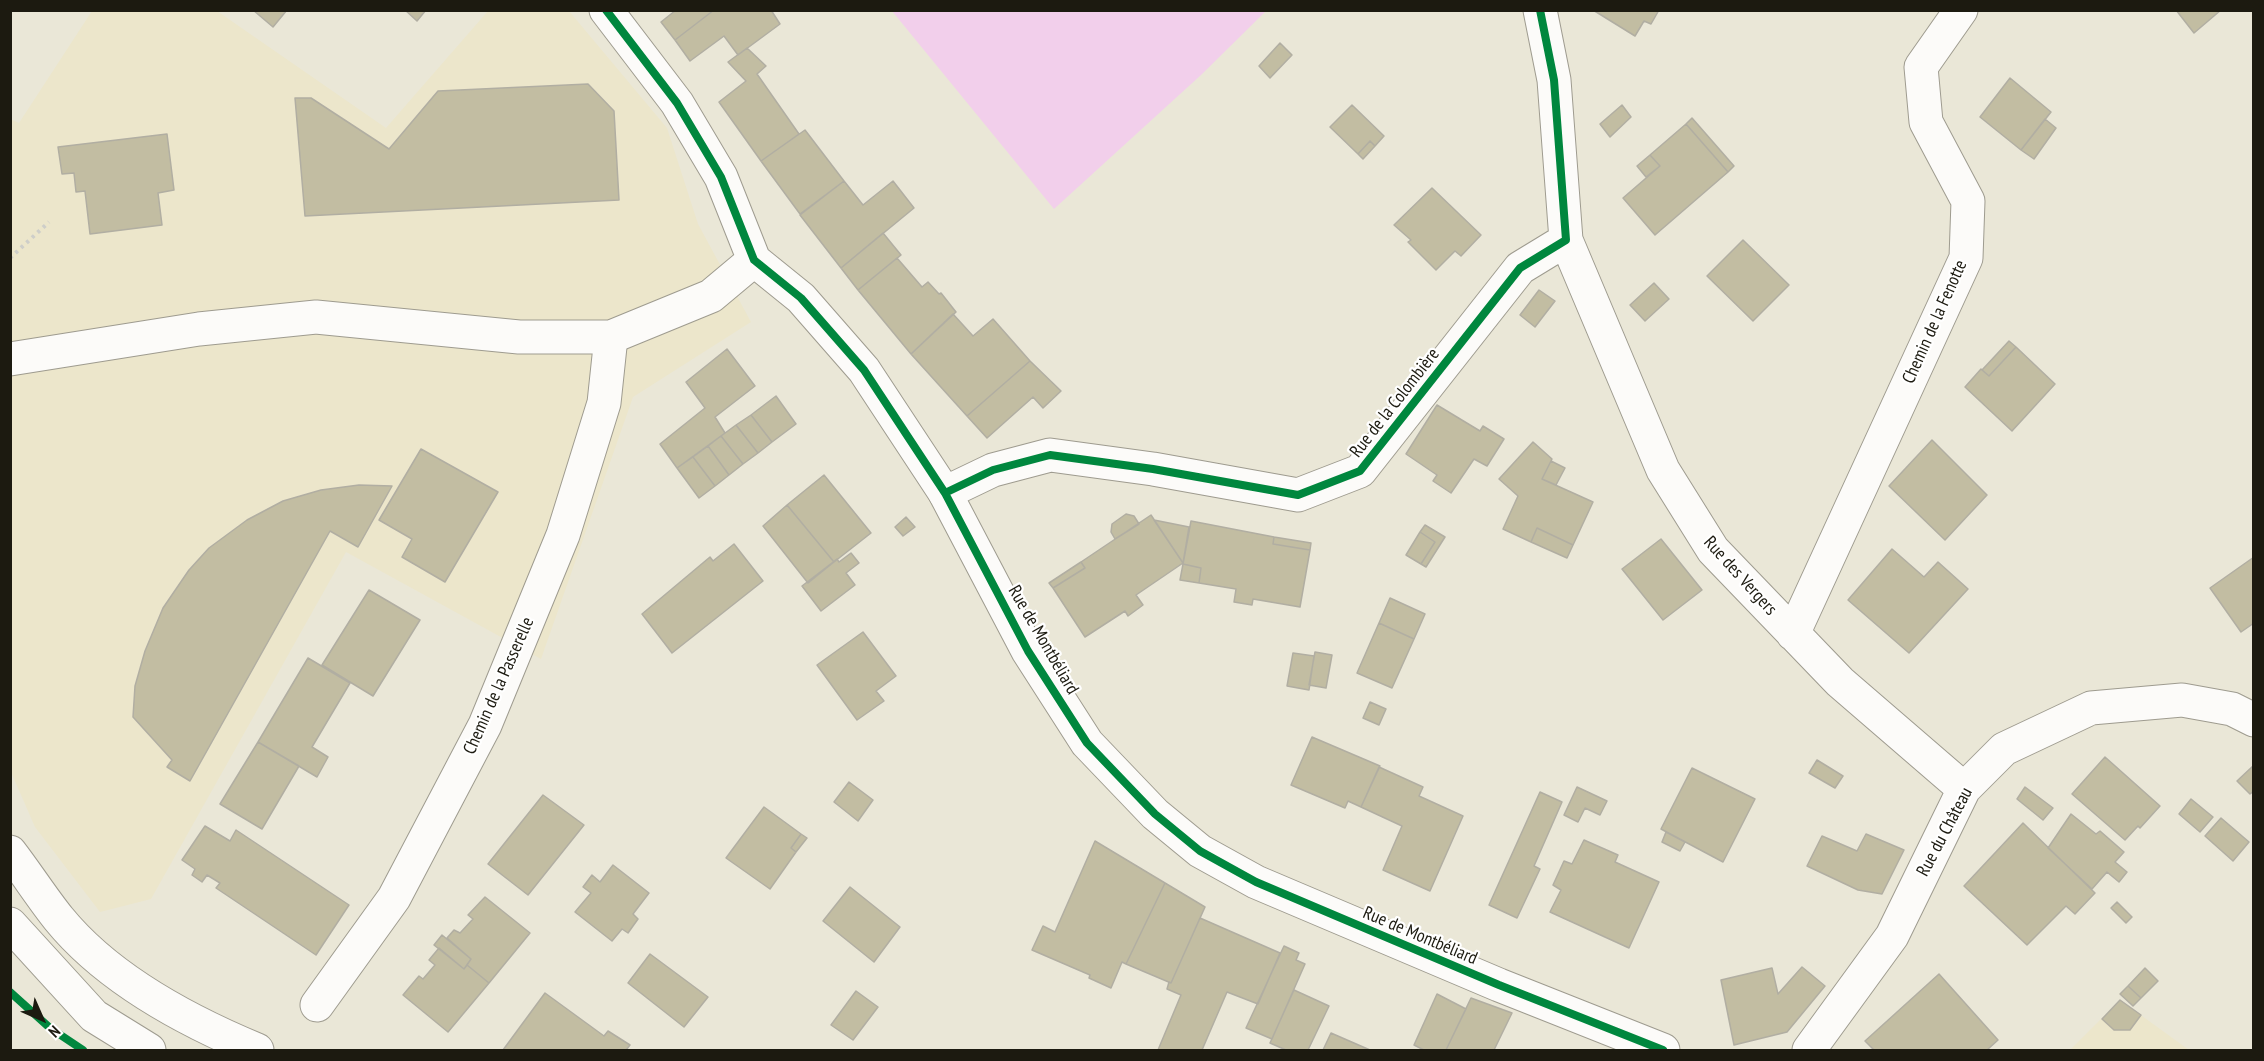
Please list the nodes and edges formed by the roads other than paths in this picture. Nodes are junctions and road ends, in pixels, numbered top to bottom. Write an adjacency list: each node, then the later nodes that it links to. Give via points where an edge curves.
1 (606, 10): 5 (street, via 677,103 721,177)
2 (1540, 10): 4 (street, via 1554,80)
3 (1961, 10): 9 (street, Chemin de la Fenotte, via 1921,67 1926,122 1968,201 1966,258)
4 (1566, 240): 8 (street, Rue de la Colombière, via 1520,268 1360,471 1298,495 1050,455 993,470); 9 (street, Rue des Vergers, via 1663,470 1713,550)
5 (753, 260): 6 (street, via 711,296); 8 (street, Rue de Montbéliard, via 801,298 864,370)
6 (611, 337): 7 (street, via 519,337 316,317 199,329); 14 (street, Chemin de la Passerelle, via 604,403 564,535 485,725 394,898)
7 (10, 359)
8 (945, 493): 17 (street, Rue de Montbéliard, via 1028,651 1087,743 1155,814 1200,851 1256,882)
9 (1793, 634): 11 (street, Rue des Vergers, via 1840,681)
10 (2253, 720): 11 (street, Rue du Château, via 2232,709 2182,700 2091,708 2004,749)
11 (1964, 789): 18 (street, Rue du Château, via 1892,936)
12 (10, 852): 16 (street, via 60,920 98,957 161,1005)
13 (10, 924): 15 (street, via 94,1016)
14 (317, 1005)
15 (148, 1050)
16 (257, 1050)
17 (1663, 1050)
18 (1809, 1050)

